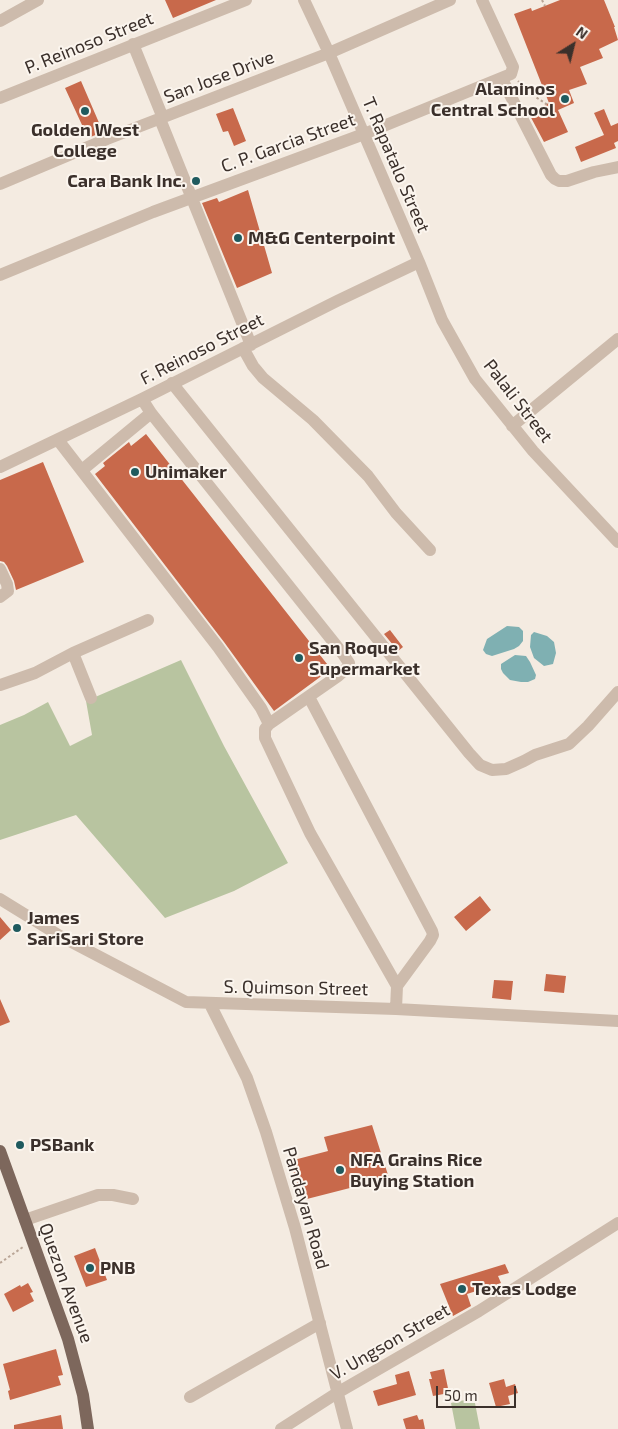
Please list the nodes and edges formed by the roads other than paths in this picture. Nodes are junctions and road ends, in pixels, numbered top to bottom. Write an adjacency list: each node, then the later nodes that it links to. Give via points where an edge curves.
1 (38, 0): 6 (street)
2 (246, 0): 8 (street, P. Reinoso Street)
3 (304, 0): 9 (street, T. Rapatalo Street)
4 (450, 0): 9 (street, San Jose Drive)
5 (482, 0): 10 (street, via 513,67)
6 (22, 4): 7 (street)
7 (0, 20)
8 (133, 44): 11 (street, P. Reinoso Street); 12 (street)
9 (329, 53): 12 (street, San Jose Drive); 13 (street, T. Rapatalo Street)
10 (507, 77): 13 (street, C. P. Garcia Street); 14 (street, via 555,179 567,181)
11 (0, 98)
12 (161, 118): 15 (street, San Jose Drive); 16 (street)
13 (364, 134): 16 (street, C. P. Garcia Street); 17 (street, T. Rapatalo Street)
14 (618, 167)
15 (0, 184)
16 (191, 198): 18 (street, C. P. Garcia Street); 19 (street)
17 (419, 262): 19 (street, F. Reinoso Street); 24 (street, Palali Street, via 442,320 475,379)
18 (0, 275)
19 (247, 346): 21 (street, F. Reinoso Street); 29 (street, via 253,366 263,378 313,420 361,469)
20 (616, 346): 24 (street)
21 (172, 383): 22 (street, F. Reinoso Street); 35 (street, via 480,765 492,770 506,768 569,744)
22 (142, 399): 23 (street); 25 (street, F. Reinoso Street)
23 (151, 413): 27 (street); 36 (street, via 347,660 348,667)
24 (512, 426): 28 (street, Palali Street)
25 (58, 440): 26 (street, F. Reinoso Street); 27 (street)
26 (0, 467)
27 (82, 470): 38 (street, via 238,674)
28 (618, 542)
29 (430, 550)
30 (0, 569): 31 (street, via 8,591)
31 (0, 597)
32 (148, 620): 33 (street)
33 (73, 653): 34 (street, via 35,673); 37 (street)
34 (0, 684)
35 (618, 692)
36 (309, 697): 38 (street); 40 (street, via 432,931 430,941)
37 (91, 698)
38 (269, 724): 40 (street, via 265,738 310,833)
39 (0, 899): 41 (street, S. Quimson Street, via 60,936 186,1002)
40 (397, 986): 42 (street)
41 (210, 1004): 42 (street, S. Quimson Street); 48 (street, Pandayan Road, via 247,1078 263,1123)
42 (396, 1009): 43 (street, S. Quimson Street)
43 (618, 1021)
44 (0, 1151): 46 (main road, Quezon Avenue)
45 (133, 1199): 46 (street, via 98,1195)
46 (25, 1220): 51 (main road, Quezon Avenue, via 78,1372)
47 (618, 1222): 49 (street, V. Ungson Street, via 479,1311)
48 (320, 1323): 49 (street, Pandayan Road); 50 (street)
49 (337, 1392): 52 (street, V. Ungson Street); 53 (street, Pandayan Road)
50 (190, 1398)
51 (88, 1429)
52 (281, 1429)
53 (347, 1429)

